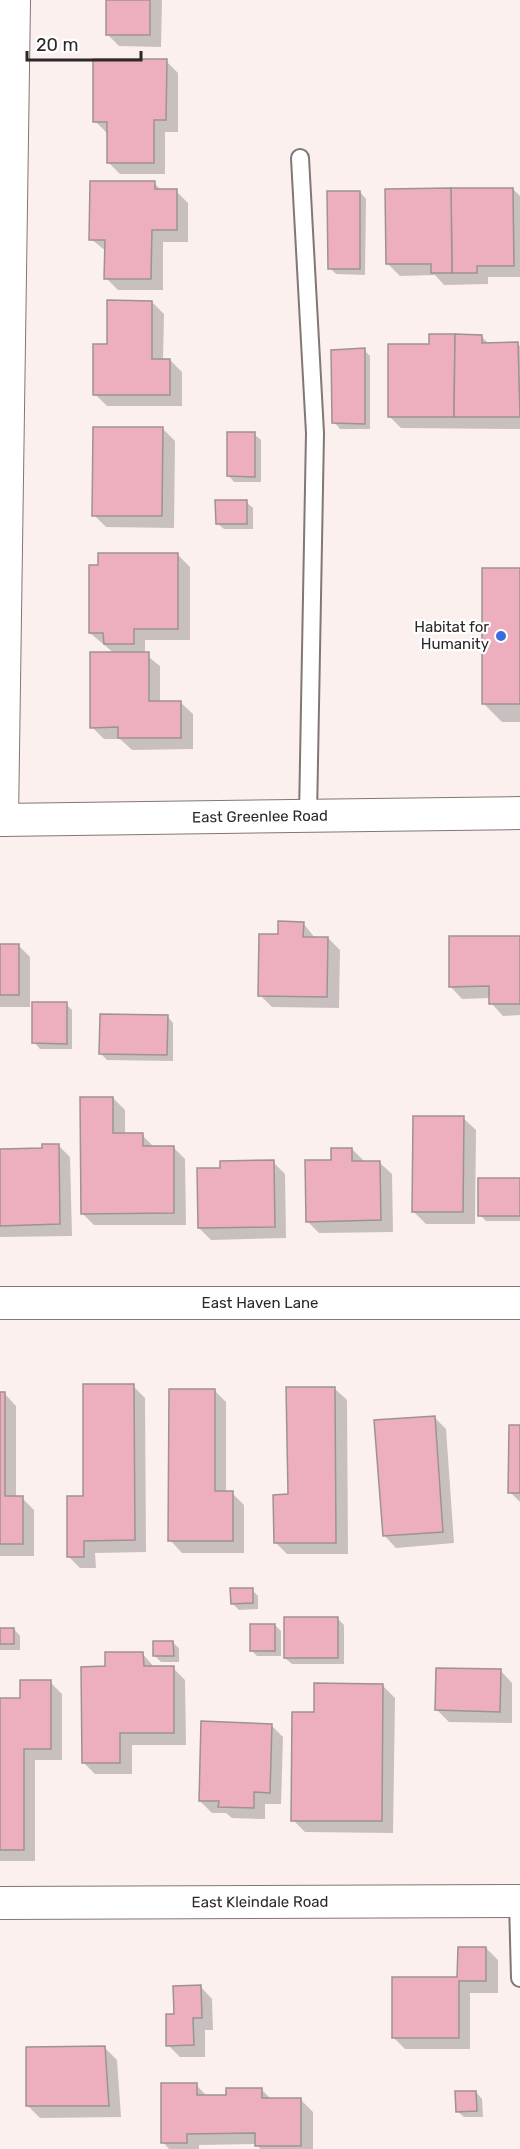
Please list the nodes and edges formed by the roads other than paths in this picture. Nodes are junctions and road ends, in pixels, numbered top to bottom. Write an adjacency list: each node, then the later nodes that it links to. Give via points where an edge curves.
1 (14, 0): 5 (street)
2 (300, 158): 4 (lane, via 315,433)
3 (520, 813): 4 (street, East Greenlee Road)
4 (308, 816): 5 (street, East Greenlee Road)
5 (1, 820)
6 (0, 1302): 7 (street, East Haven Lane)
7 (520, 1302)
8 (519, 1901): 9 (street, East Kleindale Road); 10 (lane)
9 (0, 1903)
10 (520, 1977)

